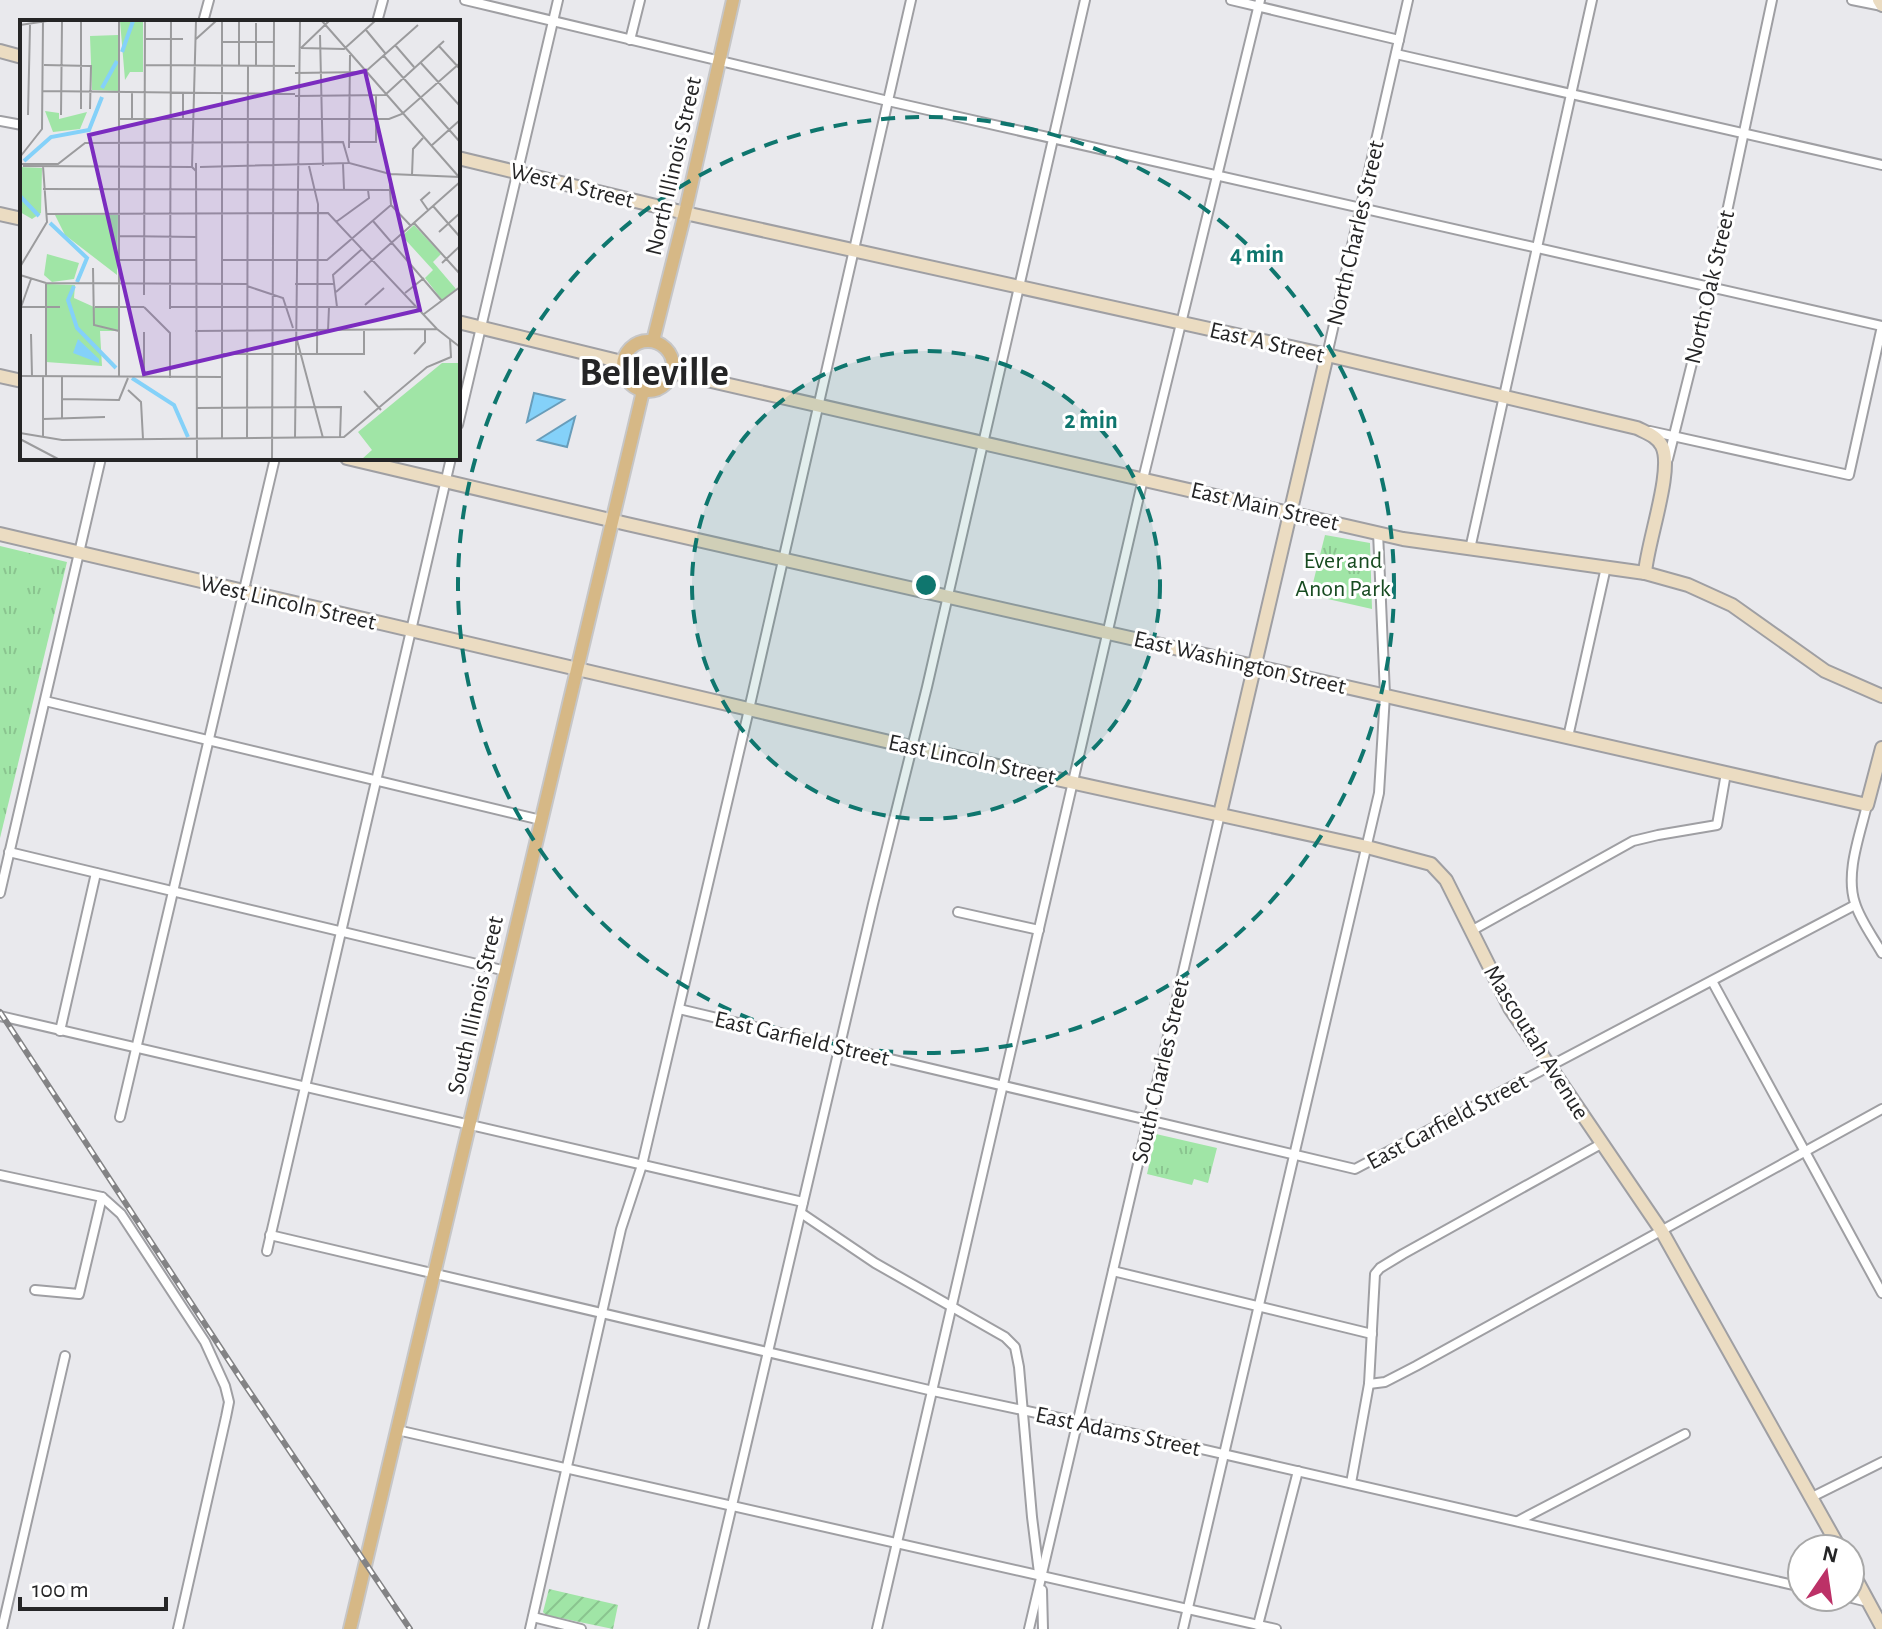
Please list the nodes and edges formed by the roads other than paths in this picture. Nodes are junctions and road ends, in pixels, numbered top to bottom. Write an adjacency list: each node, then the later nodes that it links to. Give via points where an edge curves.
1 (209, 0): 16 (street)
2 (383, 0): 17 (street)
3 (465, 0): 18 (street)
4 (558, 0): 18 (street)
5 (640, 0): 19 (street)
6 (733, 0): 24 (main road, North Illinois Street)
7 (911, 0): 26 (street)
8 (1085, 0): 30 (street)
9 (1231, 0): 14 (street)
10 (1408, 0): 20 (street, North Charles Street)
11 (1592, 0): 25 (street)
12 (1772, 0): 29 (street, North Oak Street)
13 (1852, 0): 15 (street)
14 (1259, 3): 20 (street); 34 (street)
15 (1881, 4)
16 (204, 20)
17 (378, 20)
18 (553, 22): 19 (street); 33 (street)
19 (630, 40): 24 (street)
20 (1399, 40): 22 (street, North Charles Street)
21 (0, 51): 23 (street)
22 (1396, 54): 25 (street); 35 (street, North Charles Street)
23 (20, 56)
24 (720, 61): 26 (street); 36 (main road, North Illinois Street)
25 (1571, 94): 29 (street); 39 (street)
26 (888, 101): 30 (street); 40 (street)
27 (0, 121): 28 (street)
28 (20, 125)
29 (1742, 134): 32 (street); 42 (street, North Oak Street)
30 (1053, 138): 34 (street); 41 (street)
31 (460, 158): 33 (street, West A Street)
32 (1882, 165)
33 (517, 172): 36 (street, West A Street); 46 (street)
34 (1217, 174): 35 (street); 44 (street)
35 (1362, 206): 39 (street); 48 (street, North Charles Street)
36 (685, 213): 40 (street, East A Street); 47 (main road, North Illinois Street)
37 (0, 214): 38 (street)
38 (20, 219)
39 (1537, 247): 42 (street); 54 (street)
40 (853, 249): 41 (street, East A Street); 55 (street)
41 (1018, 286): 44 (street, East A Street); 59 (street)
42 (1711, 287): 45 (street); 58 (street, North Oak Street)
43 (460, 322): 46 (street)
44 (1181, 322): 48 (street, East A Street); 65 (street)
45 (1882, 326): 58 (street, East A Street, via 1849,475)
46 (480, 327): 49 (street); 56 (street)
47 (653, 341): 49 (main road, via 634,345); 50 (main road, via 668,351)
48 (1327, 355): 54 (street, East A Street); 67 (street, North Charles Street)
49 (622, 362): 53 (main road, via 628,383)
50 (672, 372): 53 (main road, via 660,389); 55 (street, East Main Street)
51 (0, 376): 52 (street)
52 (20, 381)
53 (643, 391): 68 (main road, South Illinois Street)
54 (1503, 397): 57 (street, East A Street); 71 (street)
55 (817, 405): 59 (street, East Main Street); 73 (street)
56 (460, 416)
57 (1637, 428): 58 (street, East A Street); 64 (street, via 1661,444)
58 (1673, 436): 64 (street, North Oak Street)
59 (982, 442): 65 (street, East Main Street); 77 (street)
60 (101, 460): 72 (street)
61 (275, 460): 76 (street)
62 (356, 460): 66 (street, East Washington Street)
63 (451, 460): 66 (street)
64 (1665, 475): 75 (street, North Oak Street)
65 (1143, 479): 67 (street, East Main Street); 79 (street)
66 (446, 481): 68 (street, East Washington Street); 78 (street)
67 (1291, 512): 69 (street, East Main Street); 80 (street, South Charles Street)
68 (612, 521): 73 (street, East Washington Street); 81 (main road, South Illinois Street)
69 (1378, 532): 71 (street, East Main Street); 82 (street)
70 (0, 534): 72 (street, West Lincoln Street)
71 (1470, 549): 74 (street, East Main Street)
72 (79, 553): 76 (street, West Lincoln Street); 84 (street)
73 (784, 559): 77 (street, East Washington Street); 85 (street)
74 (1606, 567): 75 (street, East Main Street); 86 (street)
75 (1645, 573): 83 (street, East Main Street, via 1732,605 1825,671)
76 (243, 592): 78 (street, West Lincoln Street); 87 (street)
77 (947, 596): 79 (street, East Washington Street); 88 (street)
78 (411, 631): 81 (street, West Lincoln Street); 91 (street)
79 (1107, 633): 80 (street, East Washington Street); 92 (street)
80 (1255, 666): 82 (street, East Washington Street); 94 (street, South Charles Street)
81 (577, 671): 85 (street, East Lincoln Street); 95 (main road, South Illinois Street)
82 (1385, 695): 86 (street, East Washington Street); 96 (street, via 1379,793)
83 (1882, 696)
84 (45, 701): 87 (street); 97 (street)
85 (749, 709): 88 (street, East Lincoln Street); 109 (street)
86 (1568, 737): 90 (street, East Washington Street)
87 (209, 740): 91 (street); 99 (street)
88 (911, 747): 92 (street, East Lincoln Street); 112 (street)
89 (1882, 748): 93 (street)
90 (1726, 773): 93 (street, East Washington Street); 105 (street, via 1717,825 1633,841)
91 (377, 780): 95 (street); 104 (street)
92 (1073, 781): 94 (street, East Lincoln Street); 103 (street)
93 (1867, 805): 101 (street, via 1852,875)
94 (1220, 814): 96 (street, East Lincoln Street); 119 (street, South Charles Street)
95 (541, 820): 107 (main road, South Illinois Street)
96 (1367, 847): 105 (street, Mascoutah Avenue, via 1431,864 1446,880); 123 (street)
97 (9, 852): 98 (street); 100 (street)
98 (96, 873): 99 (street); 111 (street)
99 (173, 891): 104 (street); 113 (street)
100 (0, 893)
101 (1855, 905): 106 (street); 108 (street, East Garfield Street)
102 (958, 912): 103 (street)
103 (1039, 930): 115 (street)
104 (341, 931): 107 (street); 116 (street)
105 (1471, 931): 114 (street, Mascoutah Avenue, via 1510,1008)
106 (1882, 953)
107 (506, 971): 120 (main road, South Illinois Street)
108 (1712, 981): 114 (street, East Garfield Street); 122 (street)
109 (679, 1009): 112 (street, East Garfield Street); 124 (street)
110 (0, 1016): 111 (street)
111 (60, 1031): 113 (street)
112 (841, 1047): 115 (street, East Garfield Street); 127 (street)
113 (137, 1048): 116 (street); 118 (street)
114 (1549, 1067): 121 (street, Mascoutah Avenue); 123 (street, East Garfield Street, via 1355,1169)
115 (1003, 1086): 119 (street, East Garfield Street); 137 (street)
116 (305, 1087): 120 (street); 130 (street)
117 (1882, 1109): 122 (street)
118 (120, 1117)
119 (1149, 1120): 123 (street, East Garfield Street); 132 (street, South Charles Street)
120 (469, 1125): 124 (street); 133 (main road, South Illinois Street)
121 (1601, 1144): 129 (street, Mascoutah Avenue); 139 (street, via 1380,1268 1373,1285)
122 (1806, 1152): 129 (street); 135 (street)
123 (1295, 1154): 136 (street)
124 (642, 1165): 127 (street); 138 (street)
125 (0, 1175): 126 (street)
126 (102, 1197): 134 (street, via 79,1294); 167 (street, via 121,1214 177,1296 205,1342 229,1402)
127 (803, 1202): 128 (street)
128 (801, 1213): 137 (street); 140 (street)
129 (1661, 1230): 142 (street, via 1416,1366); 153 (street, Mascoutah Avenue)
130 (270, 1235): 131 (street); 133 (street, East Adams Street)
131 (267, 1251)
132 (1113, 1271): 136 (street); 145 (street, South Charles Street)
133 (434, 1273): 138 (street, East Adams Street); 146 (main road, South Illinois Street)
134 (35, 1290)
135 (1882, 1293)
136 (1258, 1307): 139 (street); 148 (street)
137 (952, 1308): 143 (street); 144 (street, via 1015,1347)
138 (601, 1315): 140 (street, East Adams Street); 150 (street)
139 (1372, 1334): 142 (street)
140 (769, 1353): 143 (street, East Adams Street); 154 (street)
141 (65, 1356): 166 (street)
142 (1369, 1384): 152 (street)
143 (933, 1391): 144 (street, East Adams Street); 157 (street)
144 (1023, 1410): 145 (street, East Adams Street); 158 (street)
145 (1078, 1423): 148 (street, East Adams Street); 158 (street, South Charles Street)
146 (397, 1430): 150 (street); 168 (main road, South Illinois Street)
147 (1685, 1434): 155 (street)
148 (1224, 1454): 151 (street, East Adams Street); 162 (street)
149 (1882, 1462): 153 (street)
150 (567, 1468): 154 (street); 163 (street)
151 (1298, 1471): 152 (street, East Adams Street); 164 (street)
152 (1351, 1483): 155 (street, East Adams Street)
153 (1812, 1497): 156 (street, Mascoutah Avenue)
154 (732, 1507): 157 (street); 171 (street)
155 (1517, 1521): 159 (street, East Adams Street)
156 (1831, 1533)
157 (897, 1543): 158 (street); 172 (street)
158 (1041, 1576): 162 (street); 173 (street, South Charles Street); 174 (street)
159 (1786, 1583)
160 (1866, 1598): 161 (street)
161 (1868, 1602): 165 (street)
162 (1188, 1609): 164 (street); 175 (street)
163 (533, 1617): 169 (street); 170 (street)
164 (1258, 1625): 176 (street)
165 (1882, 1627)
166 (2, 1629)
167 (178, 1629)
168 (350, 1629)
169 (530, 1629)
170 (581, 1629)
171 (703, 1629)
172 (877, 1629)
173 (1029, 1629)
174 (1043, 1629)
175 (1183, 1629)
176 (1276, 1629)

